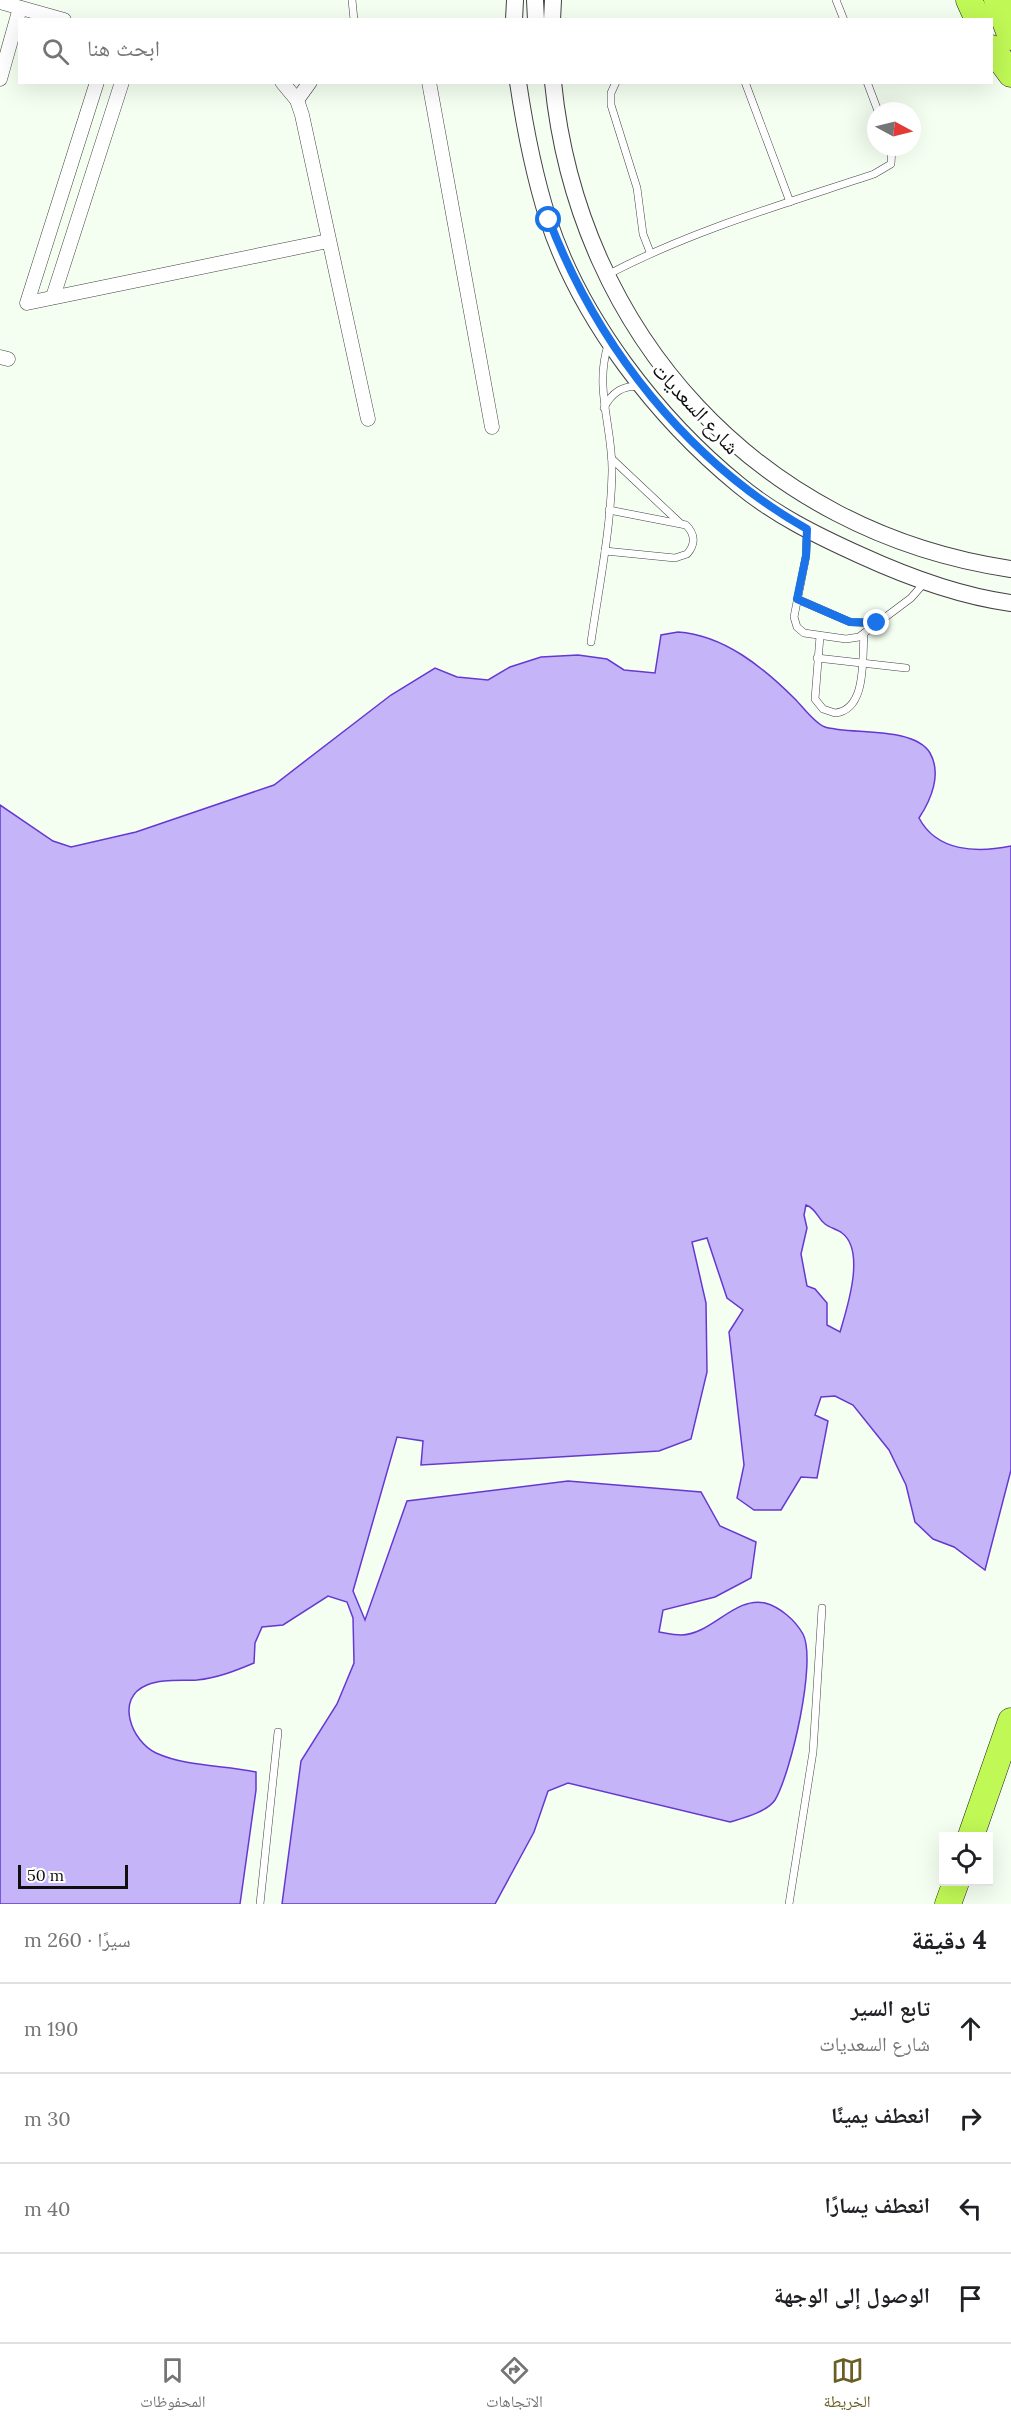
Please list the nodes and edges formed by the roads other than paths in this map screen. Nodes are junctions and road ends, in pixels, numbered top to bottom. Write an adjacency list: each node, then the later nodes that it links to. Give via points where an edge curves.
1 (352, 0): 11 (lane)
2 (515, 0): 12 (street)
3 (535, 0): 13 (street)
4 (553, 0): 14 (street)
5 (836, 0): 15 (lane)
6 (969, 0): 16 (highway)
7 (997, 0): 17 (highway)
8 (0, 2): 9 (street)
9 (20, 8): 10 (street); 20 (street)
10 (57, 18)
11 (354, 18)
12 (514, 18)
13 (536, 18)
14 (552, 18)
15 (843, 18)
16 (977, 18)
17 (1011, 37)
18 (993, 49): 19 (highway)
19 (1011, 74)
20 (0, 79)
21 (96, 84): 38 (street, via 27,303)
22 (121, 84): 38 (street)
23 (284, 84): 31 (street)
24 (309, 84): 31 (street)
25 (429, 84): 43 (street)
26 (518, 84): 39 (street, شارع السعديات, via 527,140 549,220 573,280)
27 (553, 84): 37 (street, شارع السعديات, via 566,164 579,208)
28 (615, 84): 36 (lane, via 611,105 637,188 643,234)
29 (746, 84): 34 (lane)
30 (868, 84): 32 (lane)
31 (297, 100): 35 (street)
32 (875, 102)
33 (891, 156): 34 (lane, via 891,164 885,169)
34 (790, 202): 36 (lane)
35 (328, 242): 38 (street); 42 (street)
36 (650, 252): 37 (lane)
37 (607, 275): 49 (street, شارع السعديات, via 637,331 682,391 713,425 779,479 872,532 922,550)
38 (53, 297)
39 (609, 340): 40 (street, شارع السعديات); 41 (lane, via 601,376)
40 (644, 388): 41 (lane, via 622,389 613,394); 47 (street, شارع السعديات, via 740,486)
41 (604, 408): 44 (lane)
42 (368, 419)
43 (492, 427)
44 (612, 459): 45 (lane); 46 (lane)
45 (609, 510): 46 (lane); 48 (lane)
46 (680, 523): 48 (lane, via 694,536 692,549 682,557)
47 (807, 529): 50 (street, شارع السعديات); 51 (lane)
48 (605, 551): 56 (lane)
49 (1011, 569)
50 (925, 582): 52 (street, شارع السعديات); 53 (lane, via 911,598)
51 (797, 599): 53 (lane, via 850,622); 55 (lane, via 797,627 804,633)
52 (1011, 603)
53 (877, 623): 54 (lane)
54 (864, 634): 55 (lane, via 846,639); 58 (lane)
55 (820, 636): 57 (lane)
56 (591, 642)
57 (817, 658): 58 (lane); 58 (lane, via 814,699 823,709 835,713 846,711 855,702)
58 (861, 663): 59 (lane)
59 (906, 668)
60 (822, 1608): 66 (lane, via 813,1752)
61 (1011, 1721): 63 (highway)
62 (278, 1732): 65 (lane)
63 (972, 1832)
64 (954, 1886): 67 (highway)
65 (260, 1904)
66 (789, 1904)
67 (948, 1904)

